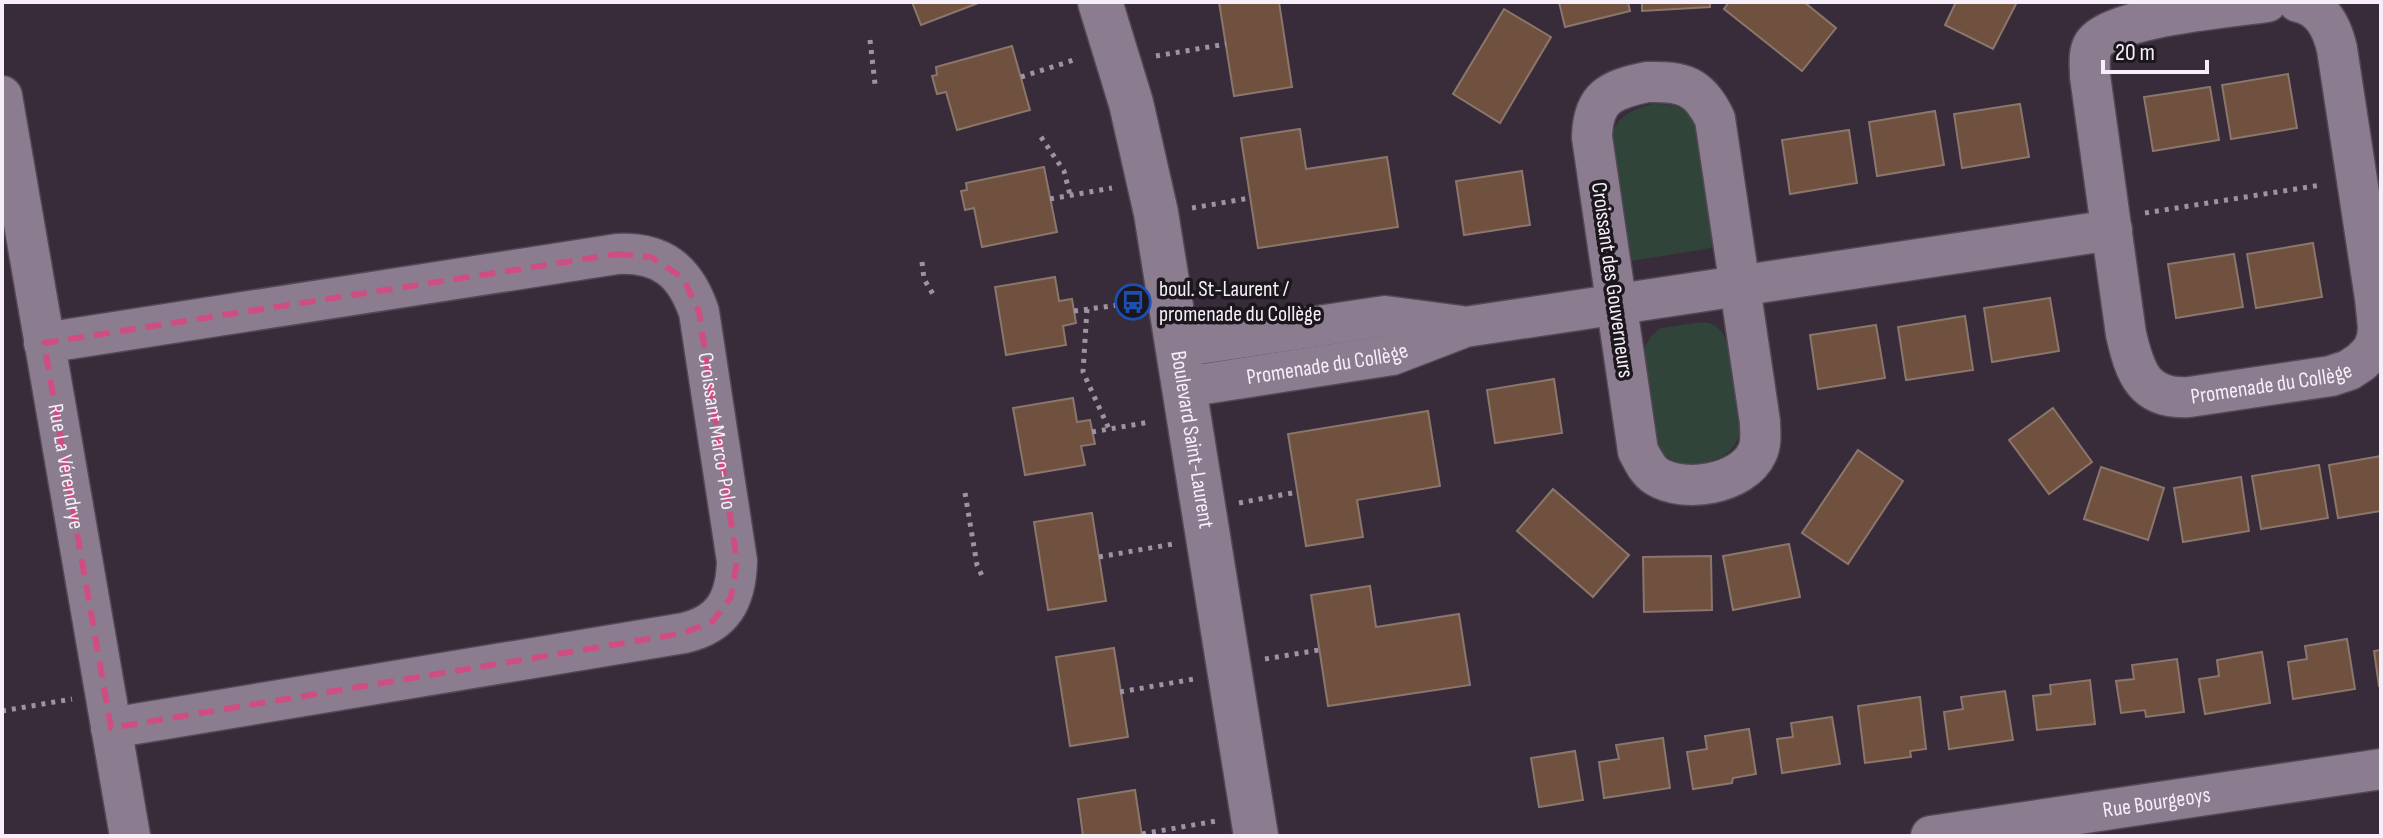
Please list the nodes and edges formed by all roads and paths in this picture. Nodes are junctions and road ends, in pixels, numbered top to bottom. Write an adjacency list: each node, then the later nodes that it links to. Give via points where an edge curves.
1 (1100, 2): 27 (street, Boulevard Saint-Laurent, via 1141,141)
2 (2267, 2): 18 (street, Promenade du Collège, via 2132,23 2102,35 2094,44 2090,76)
3 (2298, 2): 18 (street, Promenade du Collège, via 2326,21 2337,49 2378,327 2372,351 2331,376 2189,397 2158,394 2148,387 2132,357)
4 (870, 40): 9 (path)
5 (1226, 44): 6 (path)
6 (1154, 56)
7 (1082, 58): 8 (path)
8 (1021, 77)
9 (875, 84)
10 (2, 96): 26 (street, Rue La Vérendrye)
11 (1041, 137): 14 (path, via 1064,171)
12 (2336, 182): 18 (path)
13 (1115, 187): 14 (path)
14 (1070, 195): 16 (path)
15 (1250, 198): 17 (path)
16 (1050, 199)
17 (1191, 209)
18 (2122, 222): 20 (street, Promenade du Collège)
19 (922, 262): 21 (path)
20 (1739, 287): 23 (street, Promenade du Collège); 23 (street, Croissant des Gouverneurs, via 1760,422 1758,451 1736,474 1691,485 1656,476 1638,451); 23 (street, Croissant des Gouverneurs, via 1715,119 1686,85 1647,82 1610,94 1592,117)
21 (934, 296)
22 (1136, 302): 24 (path)
23 (1615, 304): 27 (street, Promenade du Collège, via 1465,327 1385,316)
24 (1087, 309): 25 (path); 29 (path, via 1083,372)
25 (1074, 311)
26 (44, 343): 43 (street, Rue La Vérendrye); 43 (street, Croissant Marco-Polo, via 634,253 671,267 693,293 699,312 737,561 731,597 713,621 684,633)
27 (1181, 367): 45 (street, Boulevard Saint-Laurent)
28 (1154, 421): 29 (path)
29 (1109, 429): 30 (path)
30 (1092, 432)
31 (1297, 492): 33 (path)
32 (965, 493): 36 (path)
33 (1238, 503)
34 (1174, 543): 35 (path)
35 (1099, 557)
36 (983, 578)
37 (1319, 650): 38 (path)
38 (1264, 659)
39 (1195, 679): 40 (path)
40 (1120, 692)
41 (84, 696): 42 (path)
42 (2, 711)
43 (111, 728): 47 (street, Rue La Vérendrye)
44 (2381, 769): 48 (street, Rue Bourgeoys)
45 (1237, 828): 46 (path)
46 (1142, 834)
47 (130, 836)
48 (1931, 836)

